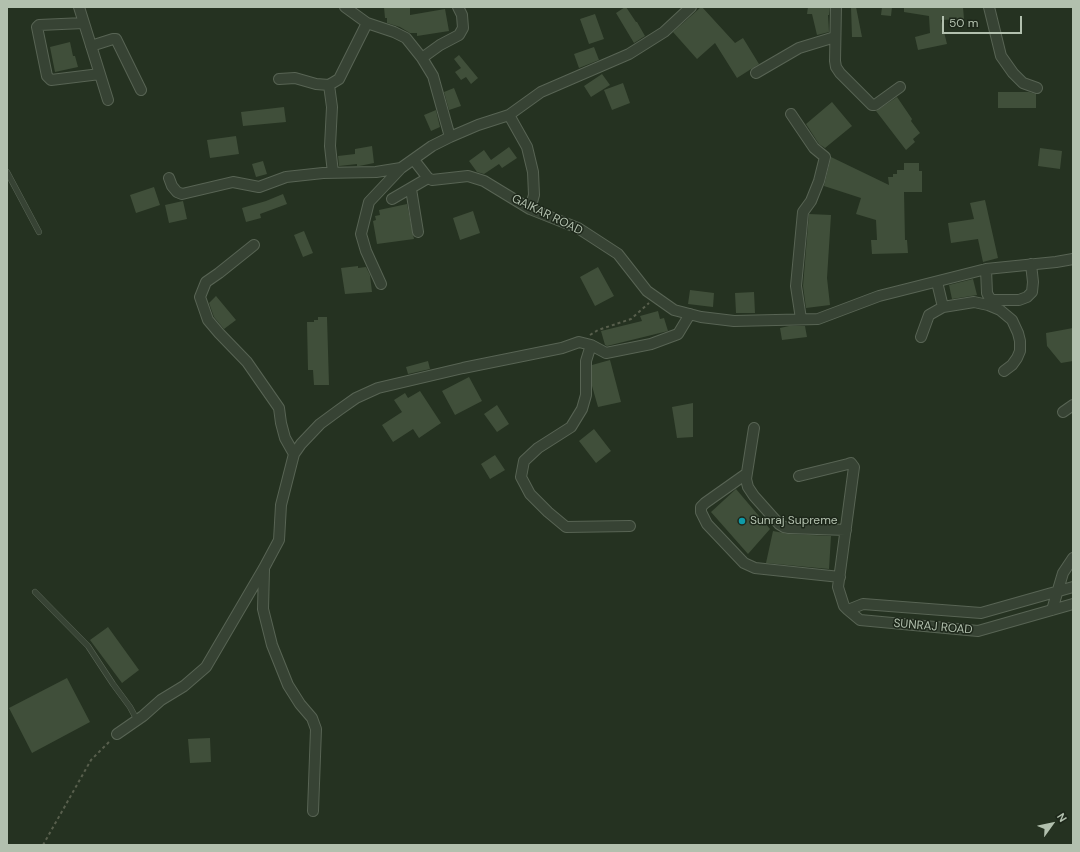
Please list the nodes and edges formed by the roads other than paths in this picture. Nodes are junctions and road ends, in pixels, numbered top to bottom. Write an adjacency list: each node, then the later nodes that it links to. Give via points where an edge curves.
1 (79, 7): 7 (street)
2 (345, 7): 8 (street)
3 (458, 7): 11 (street, via 462,15 463,28 459,35)
4 (691, 7): 21 (street, via 648,43 629,54 541,92)
5 (836, 7): 9 (street)
6 (989, 7): 17 (street, via 1001,56 1023,83)
7 (84, 23): 10 (street); 13 (street, via 37,27 47,76 51,80)
8 (367, 23): 11 (street, via 406,38); 15 (street, via 338,79)
9 (835, 37): 12 (street, via 799,48); 16 (street, via 836,67 872,105)
10 (91, 46): 13 (street); 18 (street, via 116,39)
11 (422, 58): 22 (street, via 433,76)
12 (756, 73)
13 (100, 74): 19 (street)
14 (279, 79): 15 (street, via 295,78)
15 (329, 85): 26 (street)
16 (900, 87)
17 (1037, 88)
18 (141, 90)
19 (108, 100)
20 (790, 114): 42 (street, via 814,148 825,157 811,201 803,212 796,286)
21 (509, 115): 22 (street); 31 (street, via 527,147 533,172 534,195)
22 (450, 137): 23 (street, via 432,146)
23 (414, 160): 24 (street); 28 (street)
24 (401, 168): 26 (street, via 376,172); 39 (street, via 369,202 361,234)
25 (7, 172): 32 (lane)
26 (333, 173): 27 (street, via 286,178 259,187 233,182 182,194 172,186)
27 (169, 178)
28 (428, 178): 29 (street); 31 (street, GAIKAR ROAD, via 432,180 468,176 484,181)
29 (411, 189): 30 (street); 33 (street)
30 (392, 199)
31 (530, 209): 41 (street, GAIKAR ROAD, via 578,228 618,254 647,291 674,310)
32 (39, 232)
33 (418, 232)
34 (254, 245): 49 (street, via 206,282 200,298 208,320 247,362 279,408 285,438)
35 (1073, 259): 36 (street, GAIKAR ROAD)
36 (1031, 264): 37 (street, GAIKAR ROAD); 37 (street, via 1032,292 1019,300 992,300 989,297)
37 (986, 269): 38 (street, GAIKAR ROAD)
38 (936, 282): 40 (street); 42 (street, GAIKAR ROAD, via 879,296 818,319)
39 (381, 284)
40 (943, 307): 43 (street, via 929,315); 45 (street, via 974,302 1000,310 1012,320 1018,333 1020,351 1012,365)
41 (690, 314): 42 (street, GAIKAR ROAD, via 734,321); 44 (street, via 678,334 651,344 606,353)
42 (801, 319)
43 (921, 337)
44 (592, 345): 49 (street, via 579,342 562,348 378,388 356,398 320,424); 52 (street, via 586,362 586,395 582,409 571,427 538,448 524,461 521,477 530,494 566,527)
45 (1004, 371)
46 (1073, 405): 47 (street)
47 (1063, 412)
48 (754, 428): 50 (street)
49 (294, 454): 55 (street, via 281,506 279,540)
50 (746, 474): 53 (street, via 748,488 784,527); 56 (street, via 701,507 707,524 744,563 755,568)
51 (799, 476): 53 (street, via 853,465)
52 (630, 526)
53 (846, 530): 56 (street)
54 (1073, 558): 58 (street, via 1063,573)
55 (264, 568): 67 (street, via 206,668); 69 (street, via 264,610 272,645 288,685 312,718 316,729)
56 (840, 577): 61 (street, via 838,587 844,606)
57 (1073, 587): 58 (street)
58 (1057, 591): 62 (street); 63 (street)
59 (35, 592): 67 (lane, via 88,646)
60 (1073, 604): 62 (street, SUNRAJ ROAD)
61 (848, 610): 64 (street, via 863,604); 66 (street, SUNRAJ ROAD, via 860,620)
62 (1052, 610): 65 (street, SUNRAJ ROAD)
63 (988, 612): 64 (street); 65 (street)
64 (965, 613): 66 (street)
65 (992, 628): 66 (street, SUNRAJ ROAD)
66 (964, 630)
67 (138, 720): 68 (street)
68 (116, 734)
69 (313, 811)

